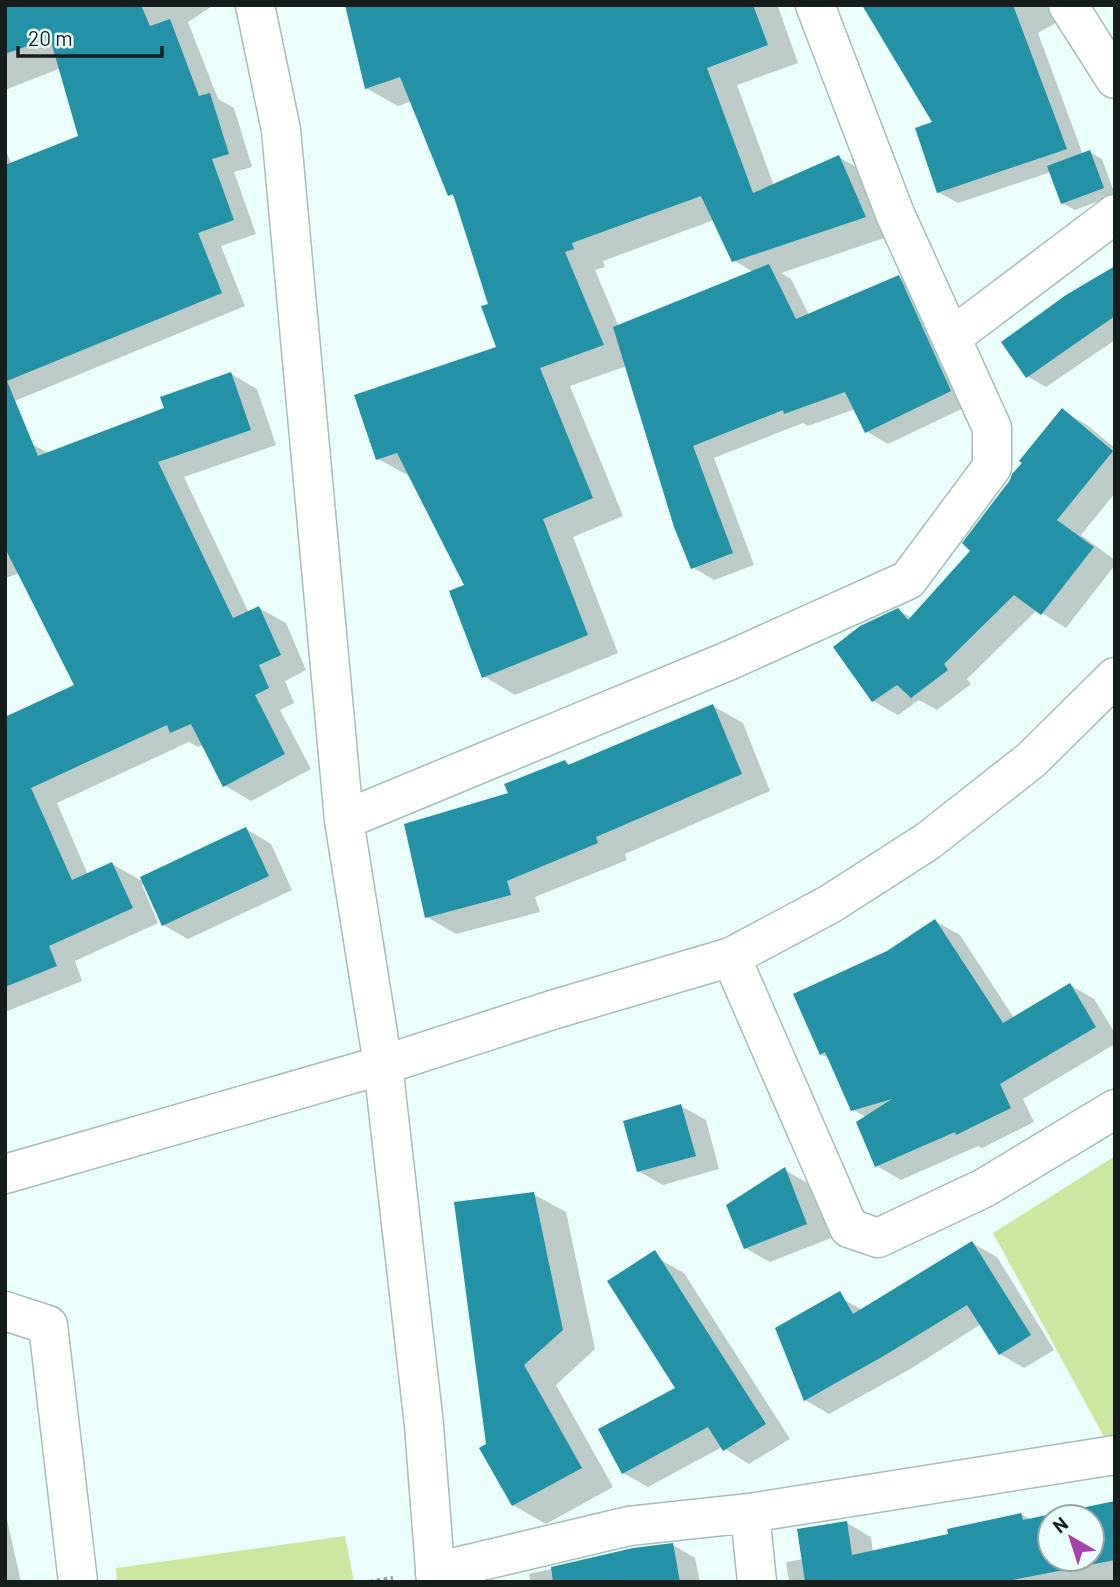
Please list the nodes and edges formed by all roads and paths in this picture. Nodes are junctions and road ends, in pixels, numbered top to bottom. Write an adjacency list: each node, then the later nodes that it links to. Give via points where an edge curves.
1 (255, 5): 8 (street, via 281,130)
2 (815, 5): 6 (street, via 895,214)
3 (1068, 5): 4 (street)
4 (1115, 79)
5 (1115, 214): 6 (street)
6 (952, 337): 8 (street, via 992,428 992,467 908,580 727,661)
7 (1115, 677): 9 (street, via 1031,761 928,841 830,904)
8 (344, 820): 10 (street)
9 (731, 957): 10 (street); 11 (street, via 849,1228 878,1238 984,1188)
10 (383, 1065): 12 (street); 16 (street, via 424,1425)
11 (1115, 1109)
12 (5, 1174)
13 (5, 1311): 17 (street, via 48,1325)
14 (1115, 1455): 15 (street)
15 (750, 1513): 16 (street, via 629,1526); 18 (street)
16 (436, 1577)
17 (78, 1582)
18 (757, 1582)

